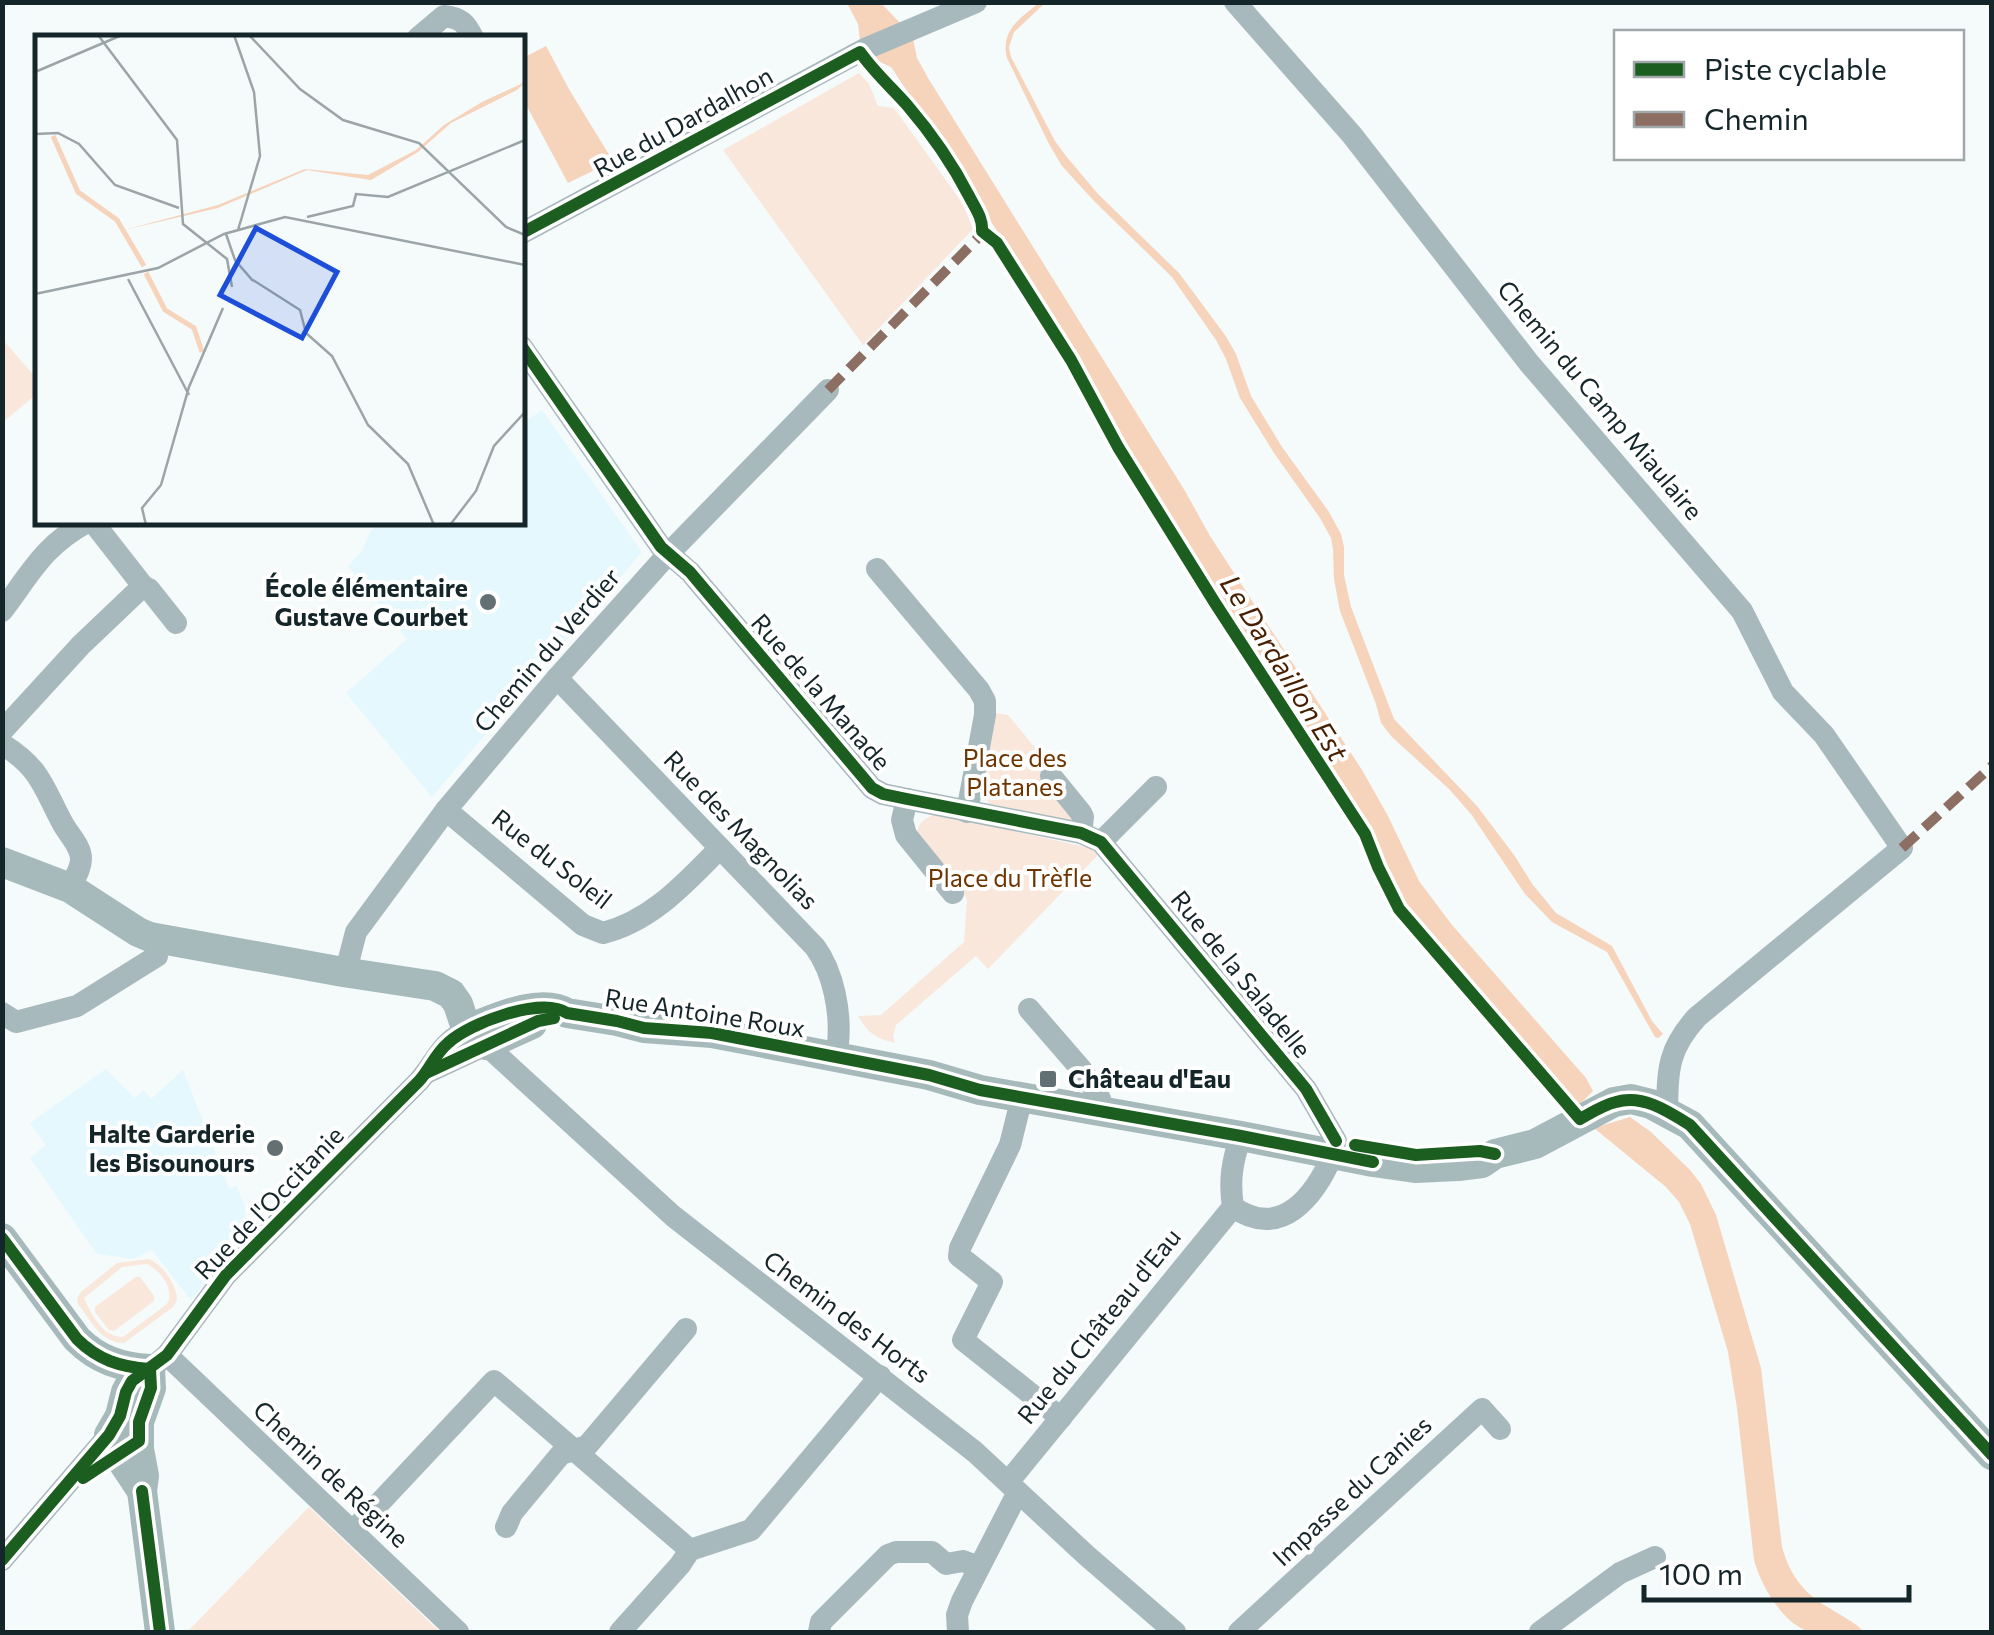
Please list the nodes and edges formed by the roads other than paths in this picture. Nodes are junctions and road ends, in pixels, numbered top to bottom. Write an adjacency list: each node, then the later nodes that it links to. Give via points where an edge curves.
1 (976, 2): 5 (street, Rue du Dardalhon, via 865,49)
2 (1235, 2): 36 (street, Chemin du Camp Miaulaire, via 1352,134 1530,363 1742,611 1783,692 1824,735 1902,848 1697,1017 1672,1055)
3 (422, 35): 4 (street, via 444,16 458,17)
4 (472, 35)
5 (525, 231)
6 (525, 351): 10 (street, Rue de la Manade)
7 (828, 390): 10 (street, Chemin du Verdier)
8 (84, 525): 13 (street, via 43,554)
9 (92, 525): 12 (street)
10 (668, 553): 15 (street, Chemin du Verdier); 20 (street, Rue de la Manade, via 861,778 884,794)
11 (877, 569): 22 (street, via 985,702)
12 (143, 586): 14 (street); 16 (street)
13 (2, 610)
14 (176, 623)
15 (557, 678): 21 (street, Chemin du Verdier); 24 (street, Rue des Magnolias)
16 (2, 730)
17 (2, 744): 26 (street, via 40,776 80,850)
18 (1050, 776): 23 (street, via 1082,813)
19 (1156, 787): 23 (street)
20 (907, 799): 22 (street, Rue de la Manade); 27 (street, via 906,835)
21 (446, 810): 24 (street, Rue du Soleil, via 582,925 603,933 663,903); 29 (street, Chemin du Verdier, via 356,932)
22 (967, 812): 23 (street)
23 (1091, 838): 38 (street, Rue de la Saladelle, via 1306,1089)
24 (720, 848): 33 (street, Rue des Magnolias, via 823,958 837,1008)
25 (2, 862): 26 (street)
26 (70, 888): 29 (street, via 150,937)
27 (953, 893)
28 (158, 956): 31 (street, via 78,1006 16,1022)
29 (343, 972): 32 (street, via 444,989)
30 (1029, 1009): 35 (street, via 1081,1069)
31 (2, 1013)
32 (478, 1037): 33 (street, Rue Antoine Roux, via 568,1013); 42 (street, Rue de l'Occitanie, via 426,1073 226,1276); 43 (street, Chemin des Horts, via 673,1216)
33 (837, 1050): 34 (street, Rue Antoine Roux); 35 (street, Rue Antoine Roux, via 932,1064)
34 (1022, 1097): 35 (street, Rue Antoine Roux); 44 (street, via 1010,1145 960,1248 960,1256 992,1282 963,1340)
35 (1099, 1105): 37 (street, Rue Antoine Roux)
36 (1667, 1110): 38 (street, Rue Antoine Roux, via 1631,1099 1614,1102 1535,1144 1458,1166 1373,1162); 48 (street, via 1690,1125)
37 (1245, 1131): 38 (street, Rue Antoine Roux); 39 (street, via 1231,1164)
38 (1335, 1147): 39 (street, via 1296,1209 1256,1220)
39 (1233, 1207): 44 (street, Rue du Château d'Eau)
40 (2, 1238): 42 (street, via 90,1352 122,1365)
41 (686, 1329): 47 (street, via 587,1446)
42 (158, 1362): 46 (street); 51 (street, Chemin de Régine)
43 (880, 1376): 49 (street, Chemin des Horts); 52 (street, via 751,1530)
44 (1060, 1418): 49 (street, Rue du Château d'Eau)
45 (1500, 1429): 62 (street, Impasse du Canies, via 1482,1409)
46 (124, 1434): 54 (street); 56 (street, via 144,1476)
47 (574, 1450): 50 (street, via 561,1454); 51 (street, via 494,1382); 52 (street)
48 (1992, 1454)
49 (1013, 1486): 55 (street, Rue du Château d'Eau); 61 (street, Chemin des Horts)
50 (506, 1526)
51 (353, 1532): 57 (street, Chemin de Régine)
52 (690, 1550): 58 (street)
53 (1656, 1556): 63 (street, via 1620,1573)
54 (2, 1560)
55 (978, 1567): 59 (street, via 946,1564 932,1552 888,1555 821,1622); 60 (street, Rue du Château d'Eau, via 957,1615)
56 (160, 1632)
57 (458, 1632)
58 (620, 1632)
59 (819, 1632)
60 (958, 1632)
61 (1175, 1632)
62 (1239, 1632)
63 (1540, 1632)

